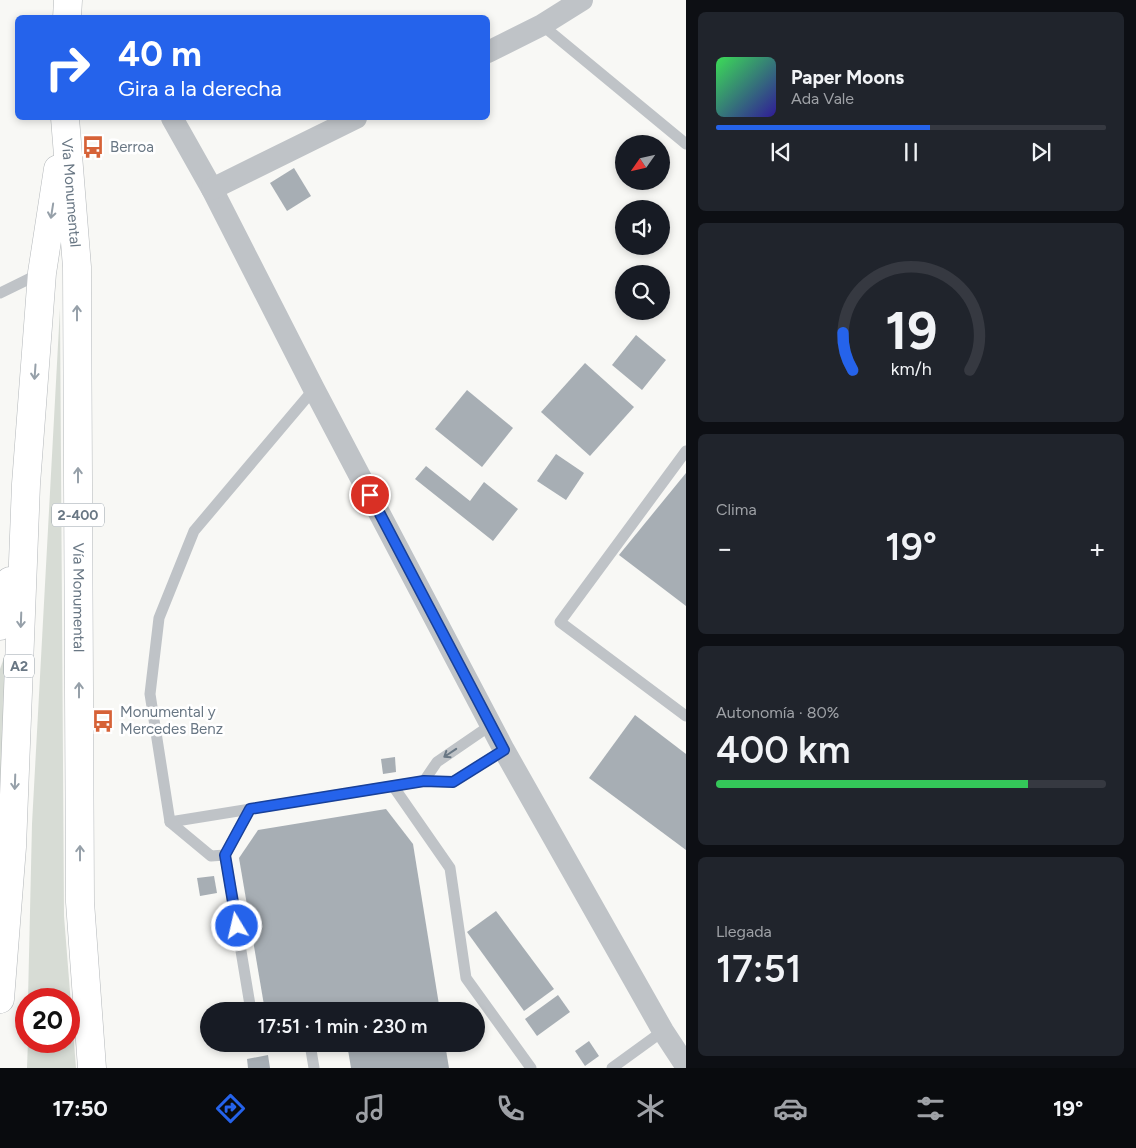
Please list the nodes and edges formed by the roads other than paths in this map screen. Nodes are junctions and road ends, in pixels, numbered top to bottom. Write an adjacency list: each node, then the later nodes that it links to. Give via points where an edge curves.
1 (68, 0): 3 (highway)
2 (582, 0): 4 (street)
3 (67, 15)
4 (542, 25): 5 (street); 9 (lane)
5 (490, 51)
6 (173, 120): 10 (street)
7 (352, 120): 10 (street)
8 (65, 123): 11 (highway, Vía Monumental / 2-400, one-way to 11); 25 (highway, Vía Monumental / 2-400, one-way to 8, via 77,267)
9 (686, 144)
10 (212, 189): 13 (street)
11 (42, 273): 12 (lane); 15 (highway, Vía Monumental / 2-400, one-way to 15)
12 (0, 293)
13 (314, 389): 18 (street); 23 (lane, via 194,531 159,618 150,694)
14 (686, 451): 17 (lane, via 560,622)
15 (26, 484): 16 (highway); 26 (highway, Vía Monumental / A2, one-way to 26, via 12,847)
16 (0, 626)
17 (686, 716)
18 (491, 725): 19 (street); 20 (lane, one-way to 20, via 437,762)
19 (504, 750): 20 (lane, via 453,782); 28 (street)
20 (424, 781): 21 (lane)
21 (393, 786): 22 (lane); 34 (lane, via 450,868 466,978)
22 (250, 809): 23 (lane); 24 (lane)
23 (170, 822): 24 (lane, via 211,856)
24 (225, 855): 27 (lane)
25 (80, 902): 31 (highway, Vía Monumental / 2-400); 32 (highway)
26 (0, 999)
27 (250, 1002)
28 (663, 1031): 30 (street); 35 (lane)
29 (311, 1052): 33 (lane)
30 (686, 1066)
31 (92, 1068)
32 (109, 1068)
33 (314, 1068)
34 (531, 1068)
35 (612, 1068)

